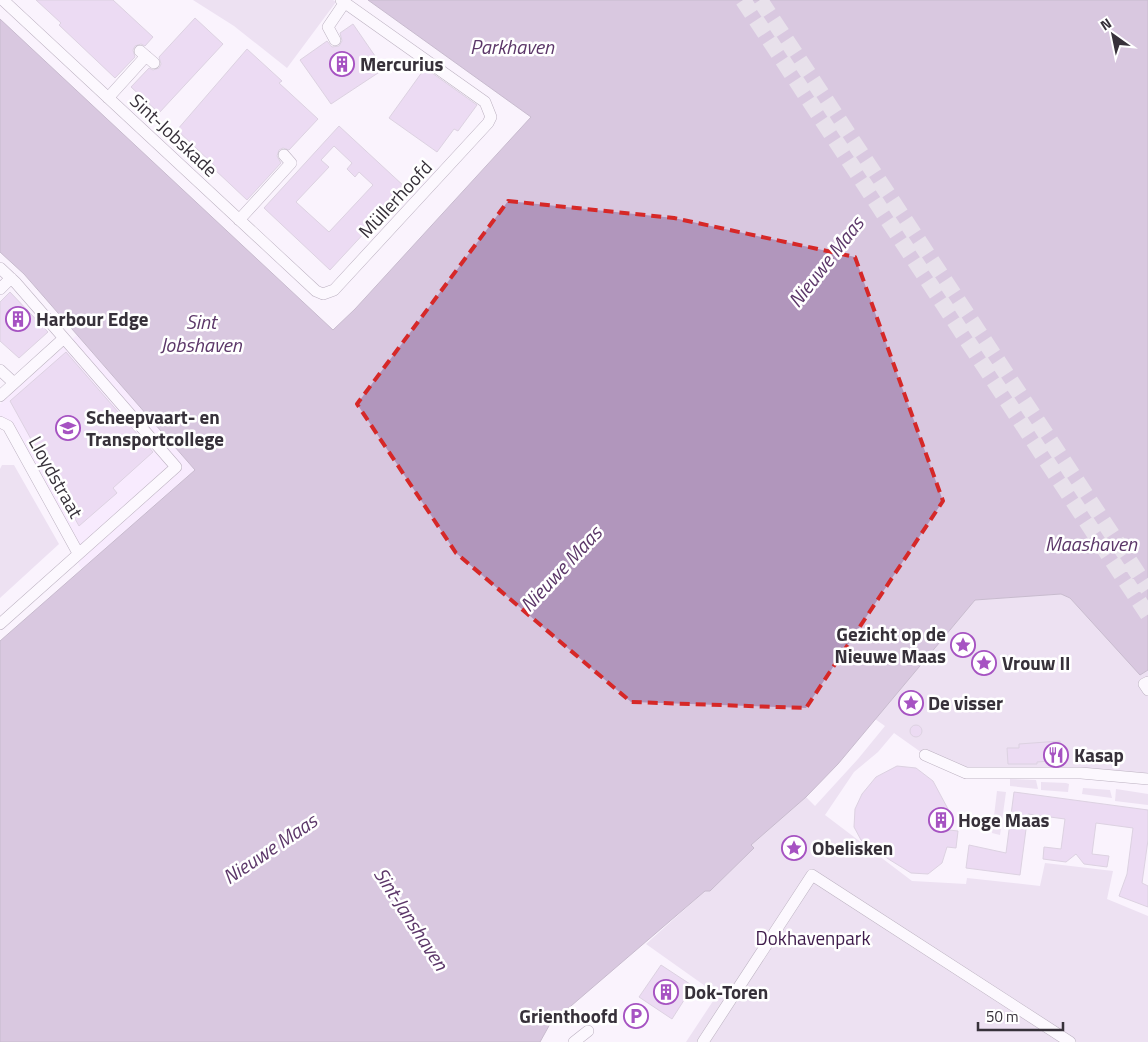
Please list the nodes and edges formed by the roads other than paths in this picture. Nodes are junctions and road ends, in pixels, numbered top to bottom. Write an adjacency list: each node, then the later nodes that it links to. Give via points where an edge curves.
1 (3, 0): 5 (street, Sint-Jobskade)
2 (343, 1): 3 (street, via 328,27); 11 (street, Müllerhoofd, via 485,102 490,111 489,122 334,290)
3 (335, 40)
4 (147, 57): 5 (street)
5 (108, 98): 7 (street, Sint-Jobskade)
6 (284, 155): 7 (street, via 291,163)
7 (240, 220): 11 (street, Sint-Jobskade)
8 (0, 268): 9 (street)
9 (11, 278): 10 (street); 12 (street)
10 (0, 289)
11 (323, 294)
12 (63, 338): 14 (street); 17 (street, via 176,468)
13 (0, 370): 14 (street)
14 (14, 383): 15 (street)
15 (0, 396)
16 (0, 422): 17 (street, Lloydstraat, via 8,426)
17 (78, 553): 18 (street)
18 (0, 624)
19 (925, 755): 20 (street, via 966,773 1081,773)
20 (1148, 779)
21 (588, 1032): 22 (street)
22 (574, 1042)
23 (704, 1042): 24 (street, via 812,875)
24 (1070, 1042)

